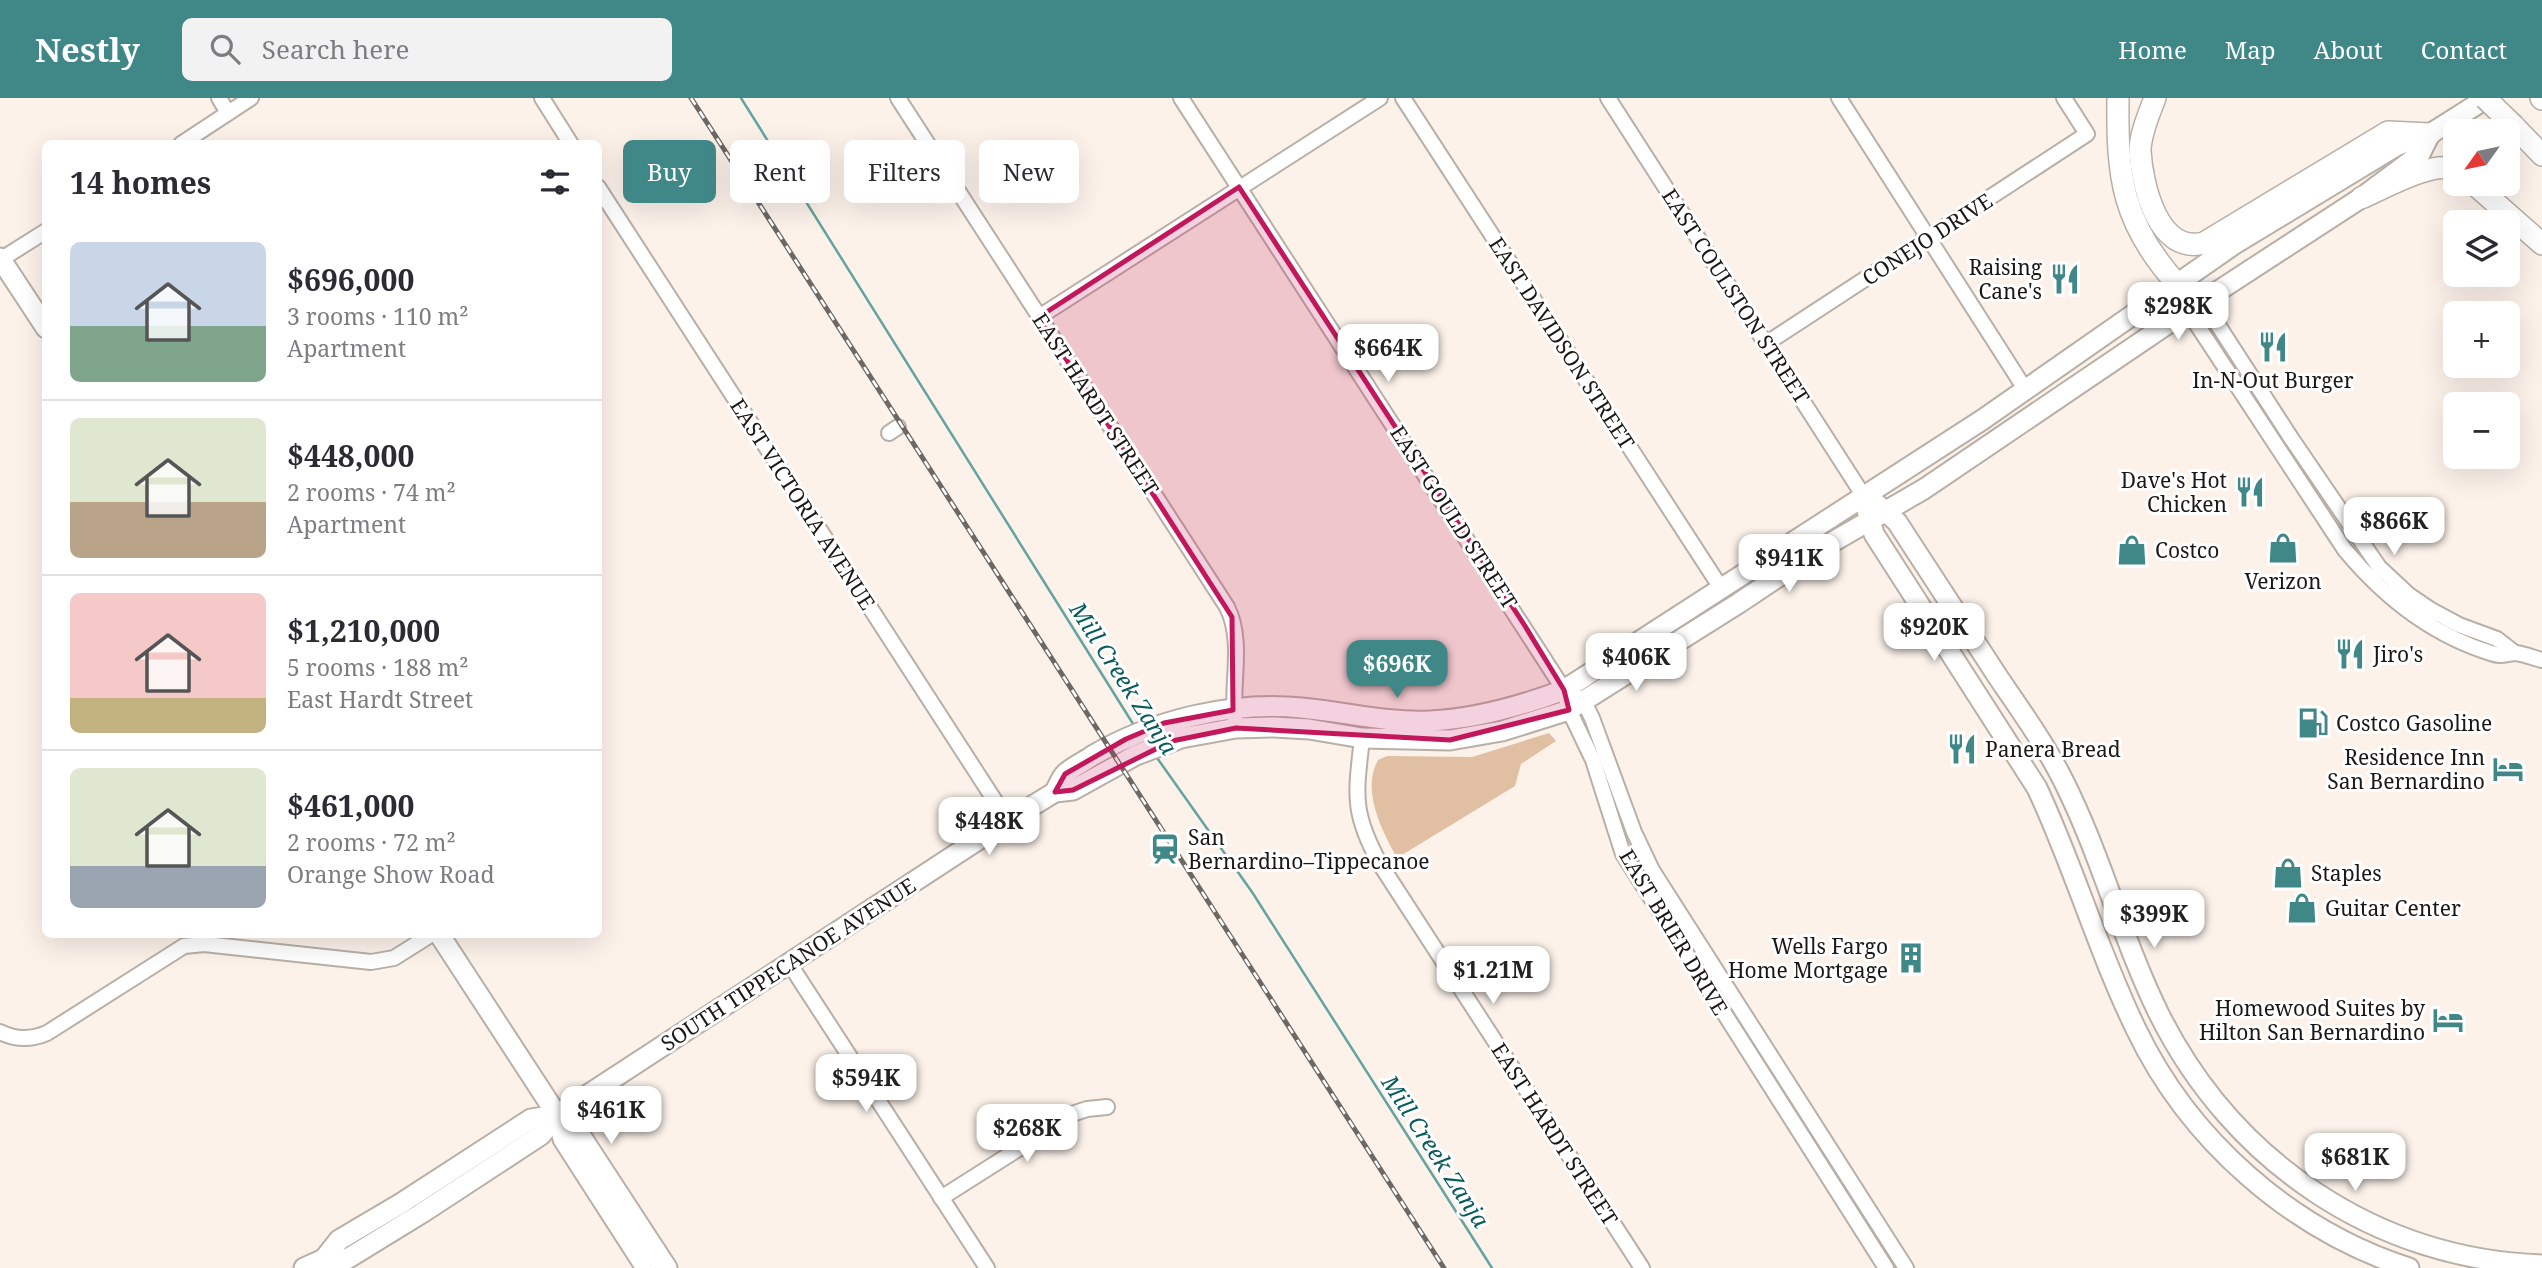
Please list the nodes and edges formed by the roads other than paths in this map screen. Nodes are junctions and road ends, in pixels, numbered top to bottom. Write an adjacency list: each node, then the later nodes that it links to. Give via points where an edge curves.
1 (219, 98): 14 (street)
2 (251, 98): 14 (street)
3 (541, 98): 17 (street)
4 (898, 98): 30 (street, EAST HARDT STREET)
5 (1181, 98): 20 (street, EAST GOULD STREET)
6 (1380, 98): 20 (street)
7 (1403, 98): 38 (street, EAST DAVIDSON STREET)
8 (1608, 98): 32 (street, EAST COULSTON STREET)
9 (1839, 98): 25 (street)
10 (2064, 98): 25 (street, CONEJO DRIVE, via 2087,134)
11 (2118, 98): 28 (highway, via 2122,187 2145,243)
12 (2155, 98): 15 (highway, via 2140,149 2151,204 2169,235 2193,246 2388,132)
13 (2486, 98): 15 (main road, SOUTH TIPPECANOE AVENUE); 18 (highway, bridge)
14 (228, 113): 16 (street)
15 (2430, 134): 23 (main road, SOUTH TIPPECANOE AVENUE, via 2420,153); 28 (main road, SOUTH TIPPECANOE AVENUE, via 2386,152)
16 (187, 140)
17 (568, 140)
18 (2542, 155)
19 (2443, 167): 23 (highway)
20 (1239, 187): 30 (street); 40 (street, EAST GOULD STREET)
21 (602, 193): 45 (street, EAST VICTORIA AVENUE)
22 (2488, 196): 26 (highway)
23 (2361, 198): 29 (main road, SOUTH TIPPECANOE AVENUE)
24 (42, 233): 27 (street)
25 (1928, 238): 32 (street, CONEJO DRIVE); 33 (street)
26 (2542, 244)
27 (0, 259): 31 (main road)
28 (2177, 284): 29 (street); 33 (main road, SOUTH TIPPECANOE AVENUE)
29 (2195, 307): 34 (main road, SOUTH TIPPECANOE AVENUE); 39 (street, via 2360,568 2426,624 2498,656 2515,653)
30 (1039, 317): 42 (street, EAST HARDT STREET, via 1232,617)
31 (42, 322)
32 (1767, 343): 35 (street, EAST COULSTON STREET)
33 (2025, 389): 34 (main road, via 2028,401); 35 (main road, SOUTH TIPPECANOE AVENUE)
34 (2019, 426): 36 (main road, SOUTH TIPPECANOE AVENUE)
35 (1863, 495): 36 (main road); 37 (main road); 38 (main road, SOUTH TIPPECANOE AVENUE)
36 (1887, 511): 37 (main road, SOUTH TIPPECANOE AVENUE); 53 (main road, via 2062,778 2159,1014 2214,1100 2275,1164 2339,1207 2412,1240)
37 (1870, 520): 41 (main road, SOUTH TIPPECANOE AVENUE); 62 (main road, via 1874,534 2037,788 2123,1001 2170,1088 2211,1139 2270,1194 2328,1233)
38 (1721, 588): 40 (main road, SOUTH TIPPECANOE AVENUE)
39 (2542, 660)
40 (1564, 690): 41 (street, EAST BRIER DRIVE); 43 (main road, SOUTH TIPPECANOE AVENUE, via 1454,720)
41 (1576, 706): 43 (main road, SOUTH TIPPECANOE AVENUE, via 1474,737 1406,741); 60 (street, EAST BRIER DRIVE, via 1632,871); 61 (street, EAST BRIER DRIVE, via 1613,771 1652,870)
42 (1235, 718): 43 (main road, SOUTH TIPPECANOE AVENUE, via 1309,729); 44 (main road, SOUTH TIPPECANOE AVENUE, via 1172,741); 44 (main road, SOUTH TIPPECANOE AVENUE, via 1155,727)
43 (1363, 728): 59 (street, EAST HARDT STREET, via 1356,784 1366,838)
44 (1131, 747): 45 (main road, SOUTH TIPPECANOE AVENUE, via 1073,790 1055,792)
45 (1008, 821): 48 (main road, SOUTH TIPPECANOE AVENUE)
46 (426, 938): 49 (street, via 394,958 371,962 204,944 184,946 39,1037 21,1039)
47 (442, 938): 51 (main road)
48 (789, 963): 51 (main road, SOUTH TIPPECANOE AVENUE); 52 (street)
49 (0, 1032)
50 (1107, 1107): 52 (street, via 1075,1113)
51 (557, 1115): 55 (main road, SOUTH TIPPECANOE AVENUE, via 531,1119 339,1240 324,1259); 56 (main road, via 563,1139); 57 (main road, via 577,1130)
52 (942, 1198): 58 (street)
53 (2509, 1265): 54 (main road)
54 (2542, 1265)
55 (304, 1268)
56 (646, 1268)
57 (667, 1268)
58 (987, 1268)
59 (1642, 1268)
60 (1886, 1268)
61 (1906, 1268)
62 (2409, 1268)

